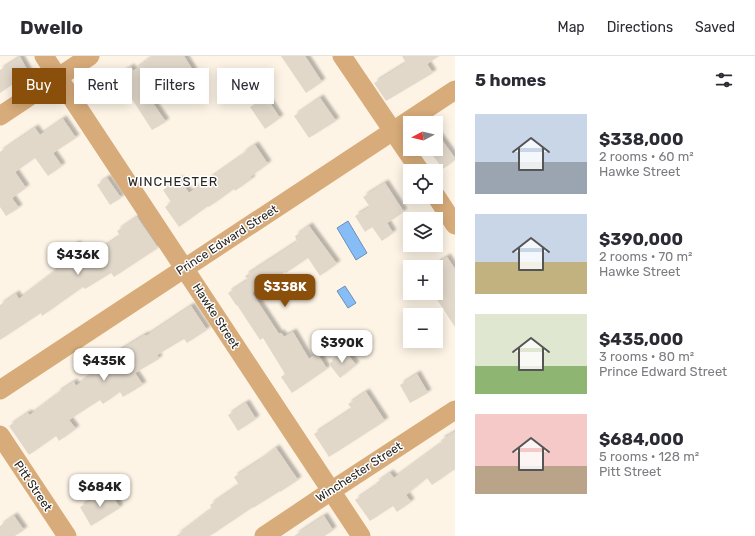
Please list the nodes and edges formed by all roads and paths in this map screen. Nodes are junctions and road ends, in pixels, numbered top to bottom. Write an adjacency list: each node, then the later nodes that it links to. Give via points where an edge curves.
1 (44, 56): 4 (street, Hawke Street)
2 (90, 56): 5 (street)
3 (342, 56): 10 (street)
4 (51, 68)
5 (66, 71)
6 (66, 90): 14 (street, Hawke Street)
7 (455, 90): 10 (street, Prince Edward Street)
8 (18, 104): 9 (street)
9 (0, 116)
10 (393, 131): 11 (street); 14 (street, Prince Edward Street)
11 (415, 164)
12 (441, 204): 13 (street)
13 (455, 225)
14 (185, 268): 15 (street, Prince Edward Street); 18 (street, Hawke Street)
15 (0, 390)
16 (455, 410): 18 (street, Winchester Street)
17 (0, 435): 19 (street, Pitt Street)
18 (331, 491): 20 (street, Winchester Street); 21 (street, Hawke Street)
19 (67, 536)
20 (264, 536)
21 (361, 536)

